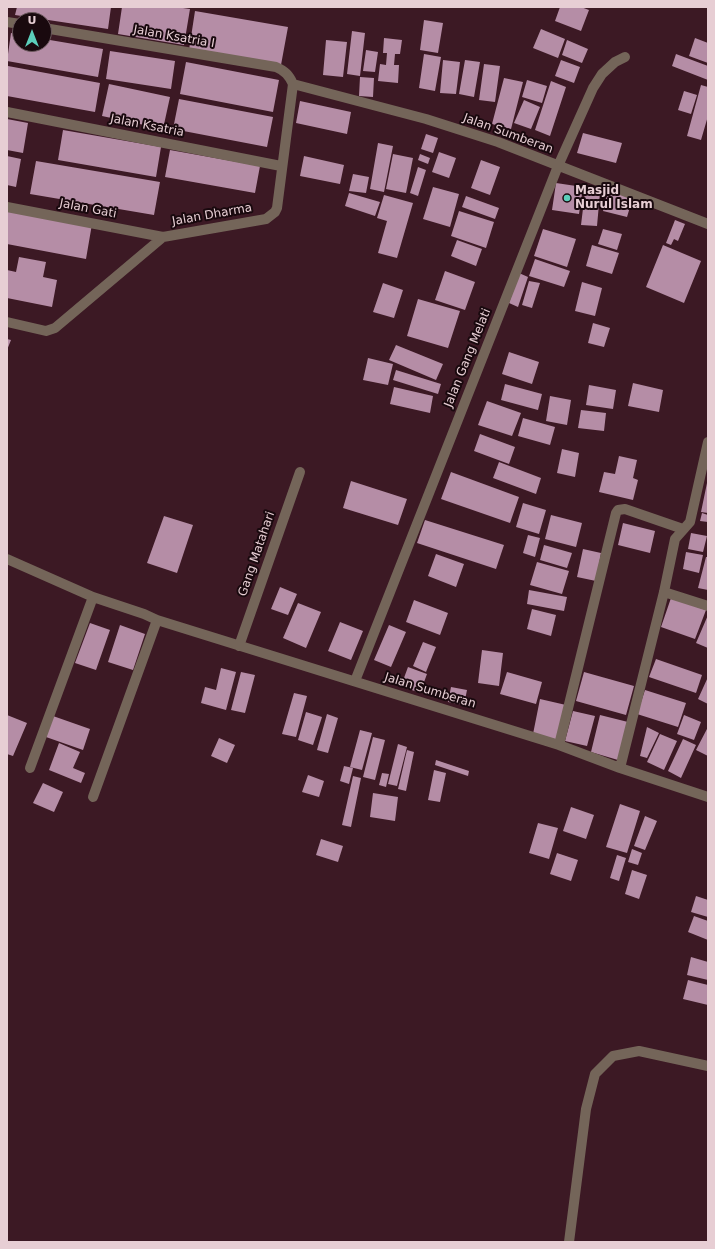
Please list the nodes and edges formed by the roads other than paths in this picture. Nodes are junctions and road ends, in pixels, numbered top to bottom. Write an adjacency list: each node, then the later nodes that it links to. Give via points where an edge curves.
1 (52, 29): 3 (street, Jalan Ksatria I, via 276,67 289,75)
2 (625, 57): 6 (street, Jalan Gang Melati, via 602,74 593,88)
3 (293, 84): 5 (street, Jalan Dharma); 6 (street, Jalan Sumberan, via 433,121 498,142)
4 (7, 112): 5 (street, Jalan Ksatria)
5 (281, 166): 9 (street, Jalan Dharma, via 277,208 266,219)
6 (558, 166): 8 (street, Jalan Sumberan); 20 (street, Jalan Gang Melati)
7 (7, 207): 9 (street, Jalan Gati)
8 (708, 224)
9 (163, 237): 10 (street, Jalan Dharma, via 55,328 46,330)
10 (7, 322)
11 (708, 442): 13 (street, via 690,522)
12 (300, 472): 19 (street, Gang Matahari)
13 (684, 529): 15 (street, via 675,539); 21 (street, via 625,509 616,513)
14 (7, 559): 16 (street, Jalan Sumberan)
15 (664, 592): 17 (street); 23 (street)
16 (93, 597): 18 (street, Jalan Sumberan); 22 (street)
17 (708, 606)
18 (157, 620): 19 (street, Jalan Sumberan); 24 (street)
19 (239, 646): 20 (street, Jalan Sumberan)
20 (355, 681): 21 (street, Jalan Sumberan)
21 (559, 745): 23 (street, Jalan Sumberan)
22 (30, 768)
23 (620, 768): 25 (street, Jalan Sumberan)
24 (93, 797)
25 (708, 797)
26 (708, 1066): 27 (street, via 639,1051 613,1056 595,1074 586,1109)
27 (569, 1242)

